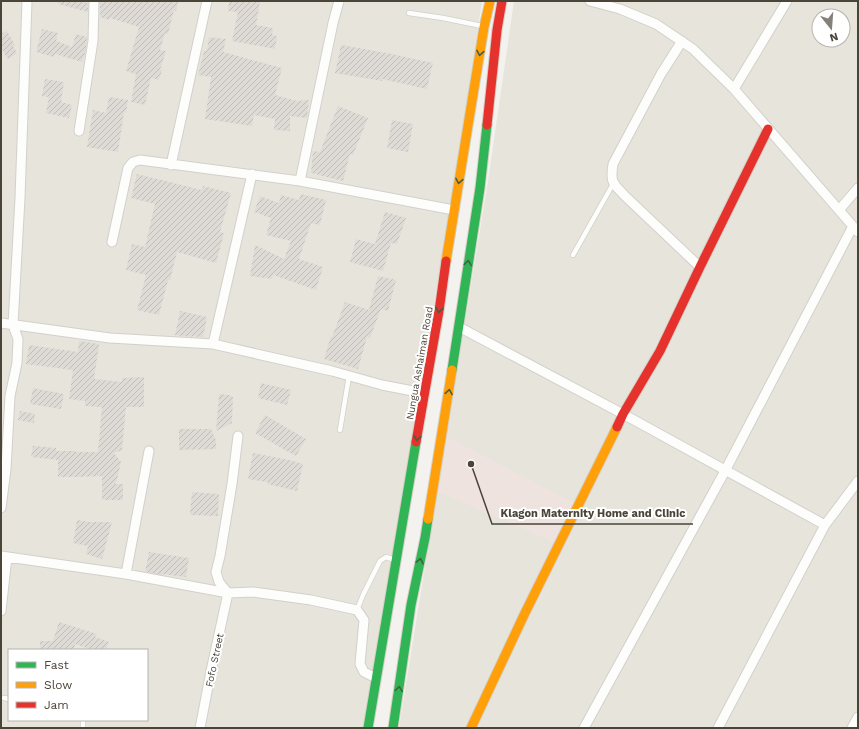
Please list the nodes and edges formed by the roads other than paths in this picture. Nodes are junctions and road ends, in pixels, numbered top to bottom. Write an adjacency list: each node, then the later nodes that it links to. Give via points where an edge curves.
1 (27, 1): 27 (street)
2 (94, 1): 14 (street, via 93,41)
3 (207, 1): 15 (street)
4 (339, 1): 17 (street)
5 (490, 1): 10 (main road, Nungua Ashaiman Road)
6 (502, 1): 28 (main road, one-way to 6, via 480,188)
7 (590, 1): 11 (street, via 620,9 656,24)
8 (787, 1): 12 (street)
9 (409, 13): 10 (lane)
10 (484, 27): 20 (main road, Nungua Ashaiman Road, one-way to 20)
11 (682, 41): 12 (street); 18 (street, via 661,74 613,164 611,176)
12 (734, 89): 13 (street)
13 (768, 129): 21 (street); 25 (main road)
14 (79, 131)
15 (171, 165): 16 (street); 23 (street, via 140,160 133,162 128,168)
16 (252, 174): 17 (street); 29 (street)
17 (300, 181): 20 (street)
18 (614, 184): 24 (lane); 25 (street)
19 (858, 188): 21 (street)
20 (454, 210): 31 (main road, Nungua Ashaiman Road, one-way to 31)
21 (839, 210): 22 (street)
22 (855, 229): 36 (street)
23 (112, 242)
24 (573, 255)
25 (700, 267): 32 (main road, via 660,351)
26 (1, 323): 27 (street)
27 (13, 325): 29 (street, via 110,338); 38 (street, via 18,339 17,362 10,396)
28 (459, 327): 32 (street); 50 (main road, one-way to 28, via 411,605 425,538)
29 (213, 344): 30 (street)
30 (349, 376): 31 (street, via 418,392); 33 (lane)
31 (424, 397): 41 (main road, Nungua Ashaiman Road, one-way to 41)
32 (623, 414): 36 (street); 51 (main road)
33 (340, 430)
34 (238, 436): 43 (street, via 216,572 219,582)
35 (149, 452): 42 (street)
36 (724, 471): 39 (street); 52 (street)
37 (858, 482): 39 (street)
38 (1, 508)
39 (825, 525): 53 (street)
40 (4, 557): 42 (street); 45 (street)
41 (396, 560): 44 (lane, via 386,557 380,561); 46 (main road, Nungua Ashaiman Road)
42 (126, 574): 43 (street)
43 (228, 593): 44 (street, via 253,592); 48 (street, Fofo Street)
44 (357, 610): 46 (street, via 364,620 360,664 364,672)
45 (1, 611)
46 (376, 678): 49 (main road, Nungua Ashaiman Road)
47 (858, 716): 54 (street)
48 (200, 728)
49 (368, 728)
50 (393, 728)
51 (470, 728)
52 (584, 728)
53 (718, 728)
54 (852, 728)

